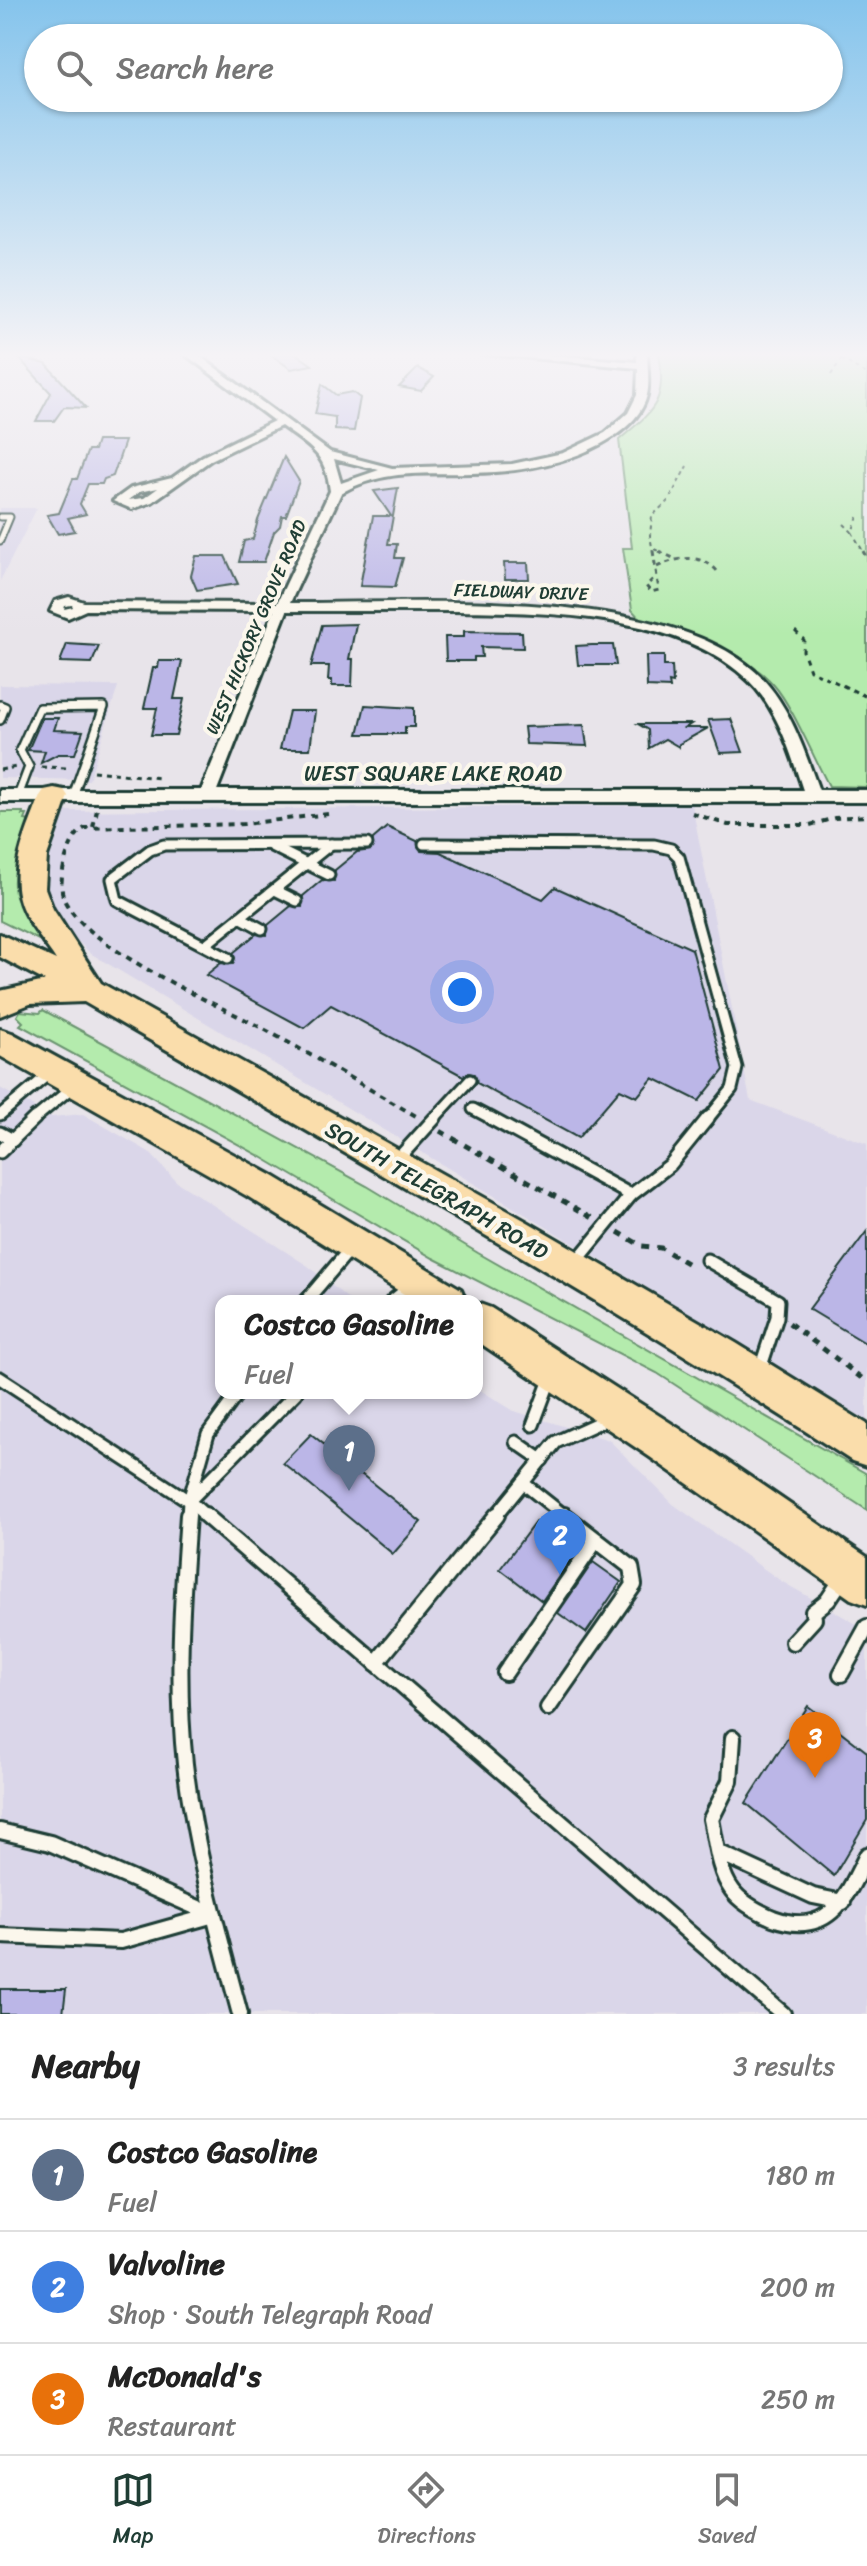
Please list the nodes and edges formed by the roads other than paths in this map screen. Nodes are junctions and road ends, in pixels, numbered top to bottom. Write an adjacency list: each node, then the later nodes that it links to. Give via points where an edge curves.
1 (231, 446): 6 (street)
2 (316, 446): 4 (street)
3 (588, 446): 5 (street, via 515,468)
4 (326, 454): 5 (street); 7 (street)
5 (397, 470): 7 (street, via 362,477)
6 (171, 481)
7 (336, 491): 11 (street, WEST HICKORY GROVE ROAD)
8 (0, 517): 9 (lane, via 10,517)
9 (0, 541)
10 (82, 606): 11 (street, FIELDWAY DRIVE)
11 (282, 607): 16 (street, FIELDWAY DRIVE, via 557,608 599,613 661,631 723,655 757,681 786,730); 18 (street, WEST HICKORY GROVE ROAD)
12 (0, 705): 13 (lane, via 5,707)
13 (0, 720)
14 (9, 796): 15 (street, WEST SQUARE LAKE ROAD); 15 (lane, via 29,767 20,750 41,706 102,706 91,749)
15 (64, 796): 18 (street, WEST SQUARE LAKE ROAD); 32 (highway, via 33,856 30,888 39,912)
16 (813, 796): 17 (street, WEST SQUARE LAKE ROAD); 18 (street, WEST SQUARE LAKE ROAD)
17 (867, 796)
18 (206, 798)
19 (269, 844): 20 (lane); 23 (lane); 29 (lane, via 164,845 112,879 117,900)
20 (331, 844): 21 (lane); 23 (lane)
21 (367, 844)
22 (424, 844): 43 (lane, via 654,845 679,857 737,1068 732,1089 670,1165)
23 (307, 864): 24 (lane); 25 (lane)
24 (329, 875)
25 (275, 890): 26 (lane); 27 (lane)
26 (297, 901)
27 (240, 917): 28 (lane); 29 (lane)
28 (262, 929)
29 (205, 945): 31 (lane)
30 (3, 951): 32 (highway, SOUTH TELEGRAPH ROAD)
31 (228, 958)
32 (90, 991): 33 (highway, via 34,993); 42 (highway, SOUTH TELEGRAPH ROAD)
33 (0, 1005)
34 (0, 1041): 35 (highway)
35 (65, 1077): 38 (lane); 40 (lane); 44 (highway)
36 (470, 1080): 42 (lane)
37 (473, 1109): 43 (lane)
38 (0, 1115)
39 (0, 1133): 40 (lane)
40 (13, 1140): 41 (lane)
41 (0, 1152)
42 (393, 1166): 46 (highway, SOUTH TELEGRAPH ROAD)
43 (631, 1195): 46 (lane)
44 (355, 1244): 47 (highway); 48 (lane)
45 (707, 1260): 51 (lane, via 778,1301)
46 (572, 1267): 51 (highway, SOUTH TELEGRAPH ROAD)
47 (419, 1294)
48 (311, 1295)
49 (483, 1324): 50 (highway)
50 (554, 1370): 55 (highway); 56 (lane)
51 (757, 1377): 58 (highway, SOUTH TELEGRAPH ROAD)
52 (0, 1378): 61 (lane)
53 (234, 1399): 61 (lane, via 208,1434)
54 (290, 1399): 61 (lane)
55 (619, 1414): 59 (lane, via 556,1442); 63 (highway)
56 (533, 1425)
57 (516, 1442): 59 (lane)
58 (867, 1447)
59 (542, 1460): 60 (lane)
60 (523, 1483): 62 (lane); 66 (lane)
61 (189, 1501): 66 (lane); 75 (lane, via 179,1670 189,1798)
62 (596, 1540): 67 (lane); 69 (lane, via 631,1567 634,1585)
63 (858, 1577): 65 (lane, via 813,1612 814,1619)
64 (867, 1627): 68 (lane)
65 (793, 1642)
66 (376, 1663): 78 (lane)
67 (505, 1673)
68 (841, 1674)
69 (548, 1708)
70 (733, 1738): 72 (lane, via 730,1781 711,1819)
71 (0, 1831): 75 (lane, via 50,1843)
72 (718, 1852): 74 (lane, via 813,1896); 74 (lane, via 733,1891 763,1913 791,1924 820,1923)
73 (867, 1855): 74 (lane)
74 (843, 1902)
75 (214, 1915): 76 (lane, via 121,1941); 77 (lane)
76 (0, 1936)
77 (240, 2014)
78 (783, 2014)

